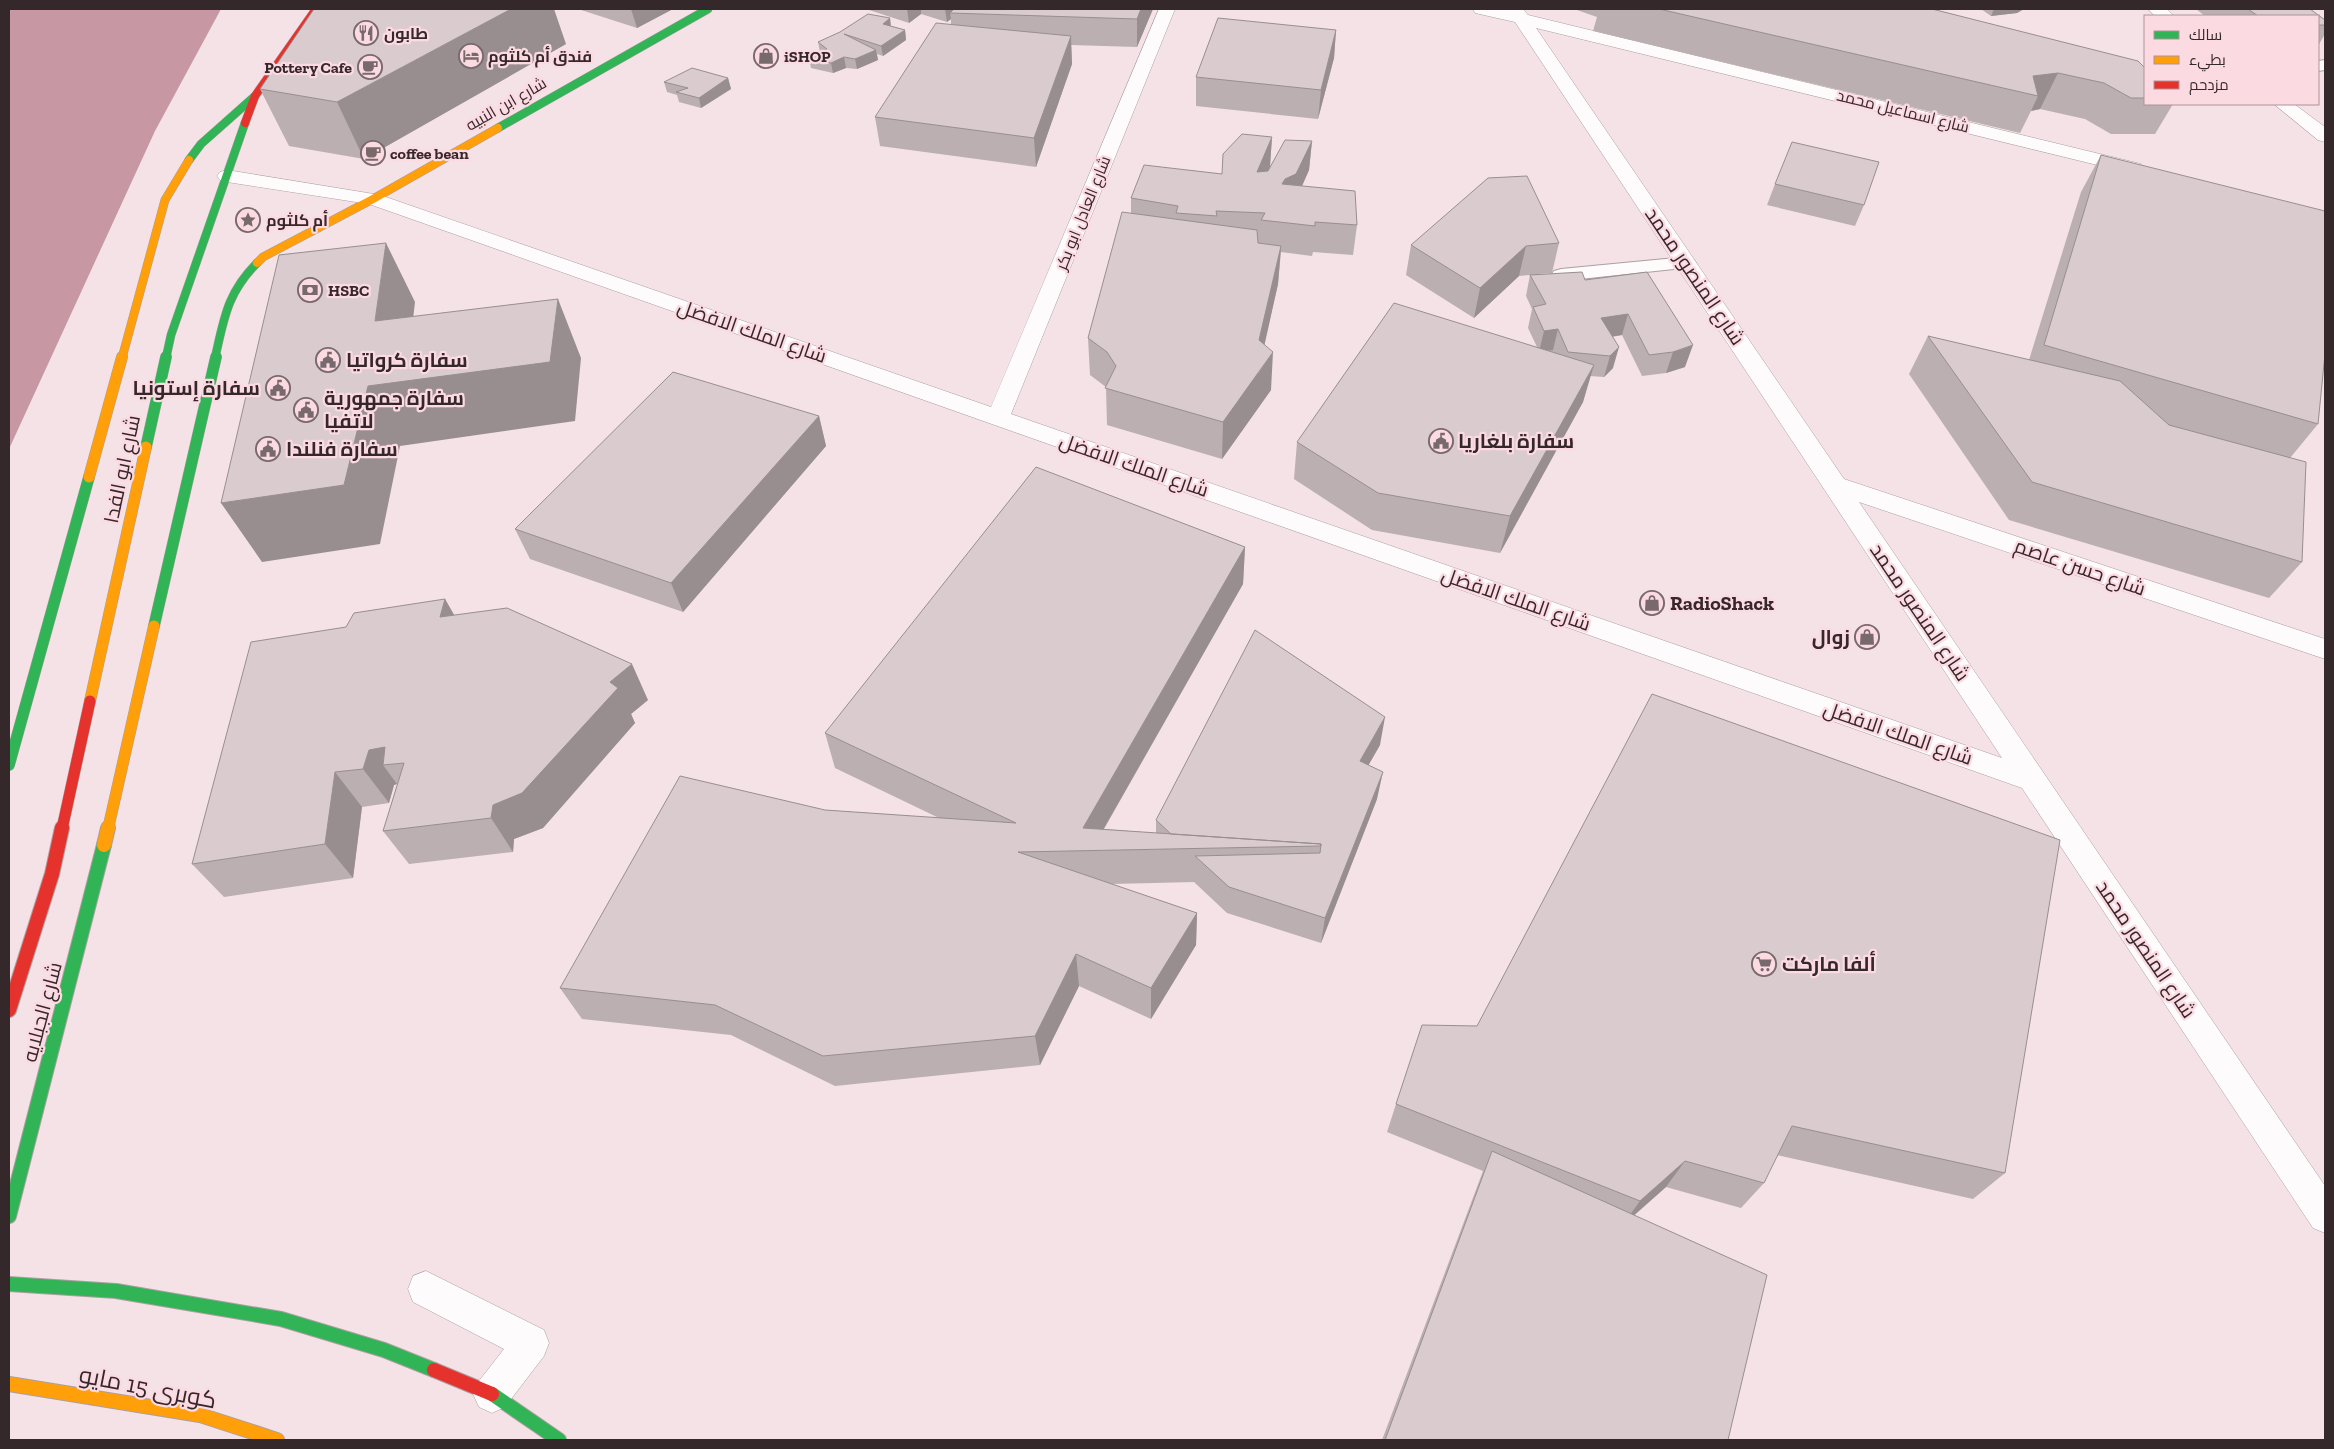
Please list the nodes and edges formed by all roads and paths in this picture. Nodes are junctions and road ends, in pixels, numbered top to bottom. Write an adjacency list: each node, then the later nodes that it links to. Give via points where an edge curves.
1 (316, 9): 6 (main road, شارع ابو الفدا)
2 (708, 9): 11 (main road, شارع ابن النبيه)
3 (1167, 9): 14 (street, شارع العادل ابو بكر)
4 (1481, 9): 5 (street, شارع اسماعيل محمد)
5 (1518, 13): 9 (street, شارع اسماعيل محمد); 12 (street, شارع المنصور محمد)
6 (255, 96): 10 (main road, شارع ابو الفدا); 17 (main road, via 201,144 183,167 165,200)
7 (2284, 105): 8 (street)
8 (2325, 136)
9 (2151, 172)
10 (227, 176): 11 (street, شارع الملك الافضل); 19 (main road, شارع ابو الفدا, via 171,335)
11 (373, 199): 14 (street, شارع الملك الافضل); 21 (main road, شارع الجبلايه, via 262,257 245,274 228,303 97,875)
12 (1686, 263): 13 (lane); 15 (street, شارع المنصور محمد)
13 (1561, 275)
14 (998, 418): 18 (street, شارع الملك الافضل)
15 (1835, 485): 16 (street, شارع حسن عاصم); 18 (street, شارع المنصور محمد)
16 (2325, 649)
17 (9, 765)
18 (2034, 781): 22 (street, شارع المنصور محمد)
19 (52, 874): 20 (main road, شارع الجبلايه)
20 (9, 1010)
21 (9, 1216)
22 (2325, 1216)
23 (9, 1284): 26 (main road, via 116,1291 281,1319 384,1350)
24 (426, 1289): 26 (street, via 531,1343)
25 (9, 1384): 27 (main road, كوبرى 15 مايو, via 200,1415)
26 (492, 1394): 28 (main road)
27 (277, 1440)
28 (559, 1440)

